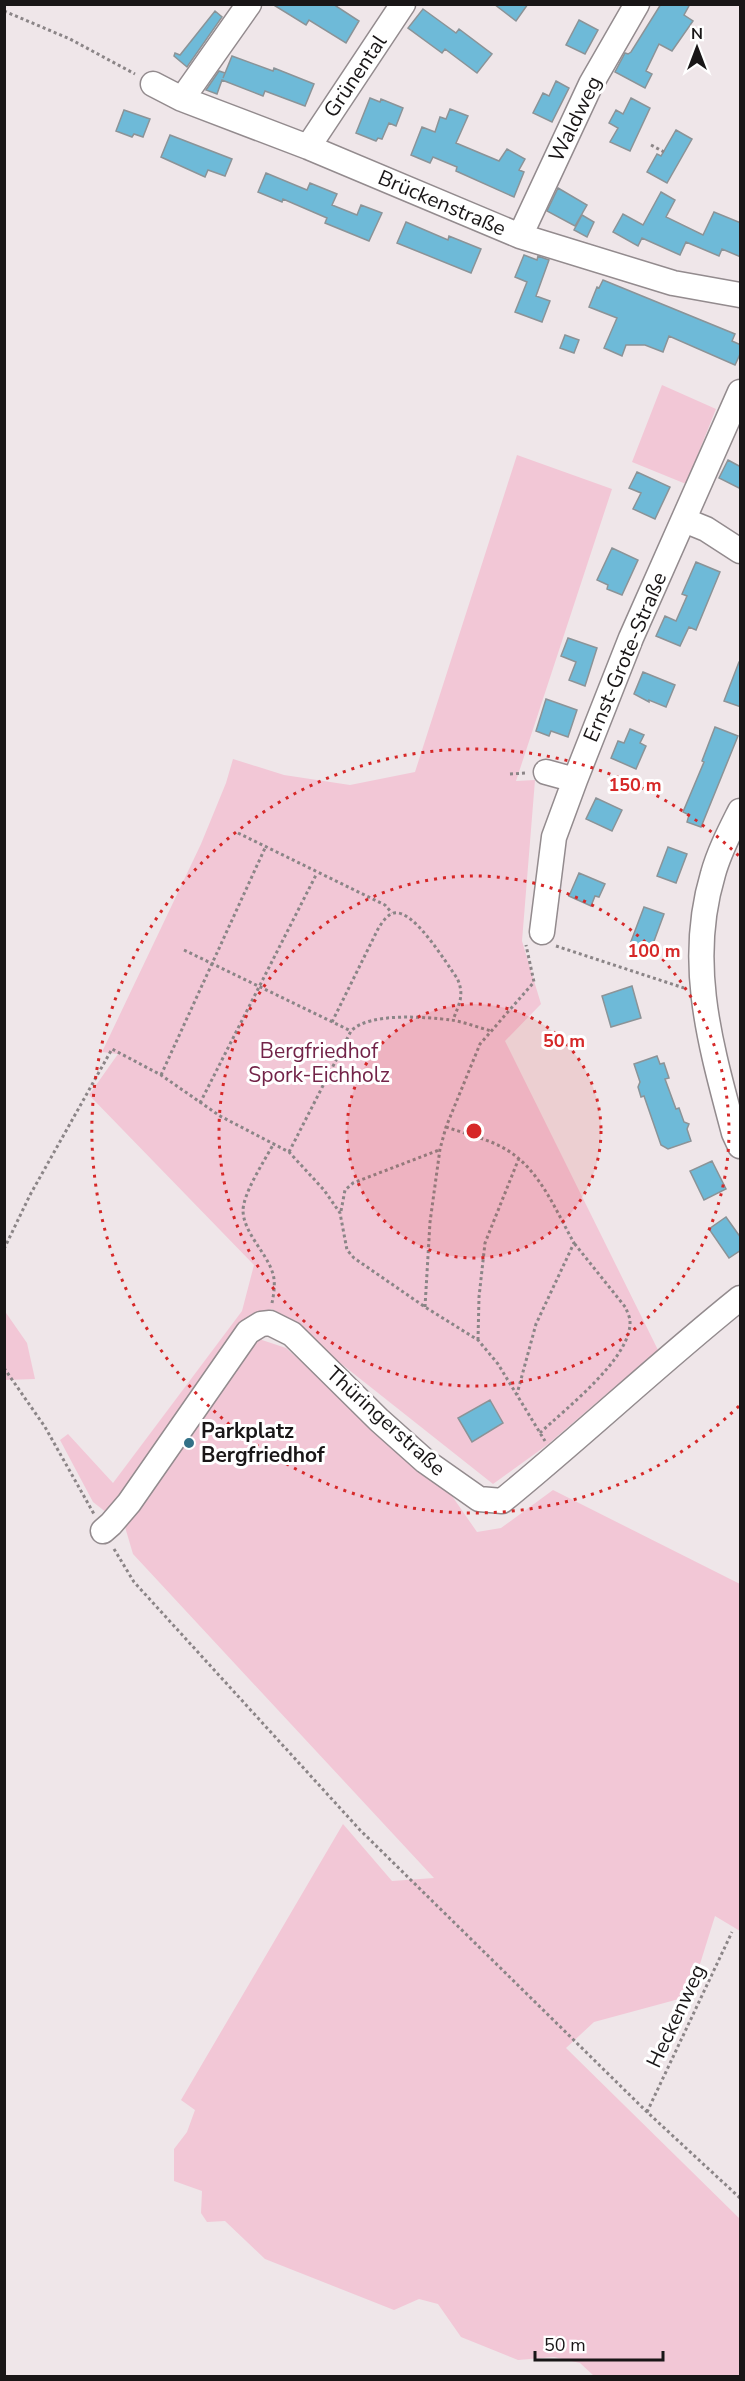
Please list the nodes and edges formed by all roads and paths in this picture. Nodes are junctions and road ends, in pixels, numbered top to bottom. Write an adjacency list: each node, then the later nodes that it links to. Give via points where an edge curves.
1 (249, 4): 6 (street)
2 (404, 4): 8 (street, Grünental)
3 (637, 4): 10 (street, Waldweg, via 591,84)
4 (4, 10): 5 (path, via 70,39)
5 (153, 84): 6 (street, Brückenstraße)
6 (182, 99): 8 (street, Brückenstraße)
7 (651, 145): 9 (path)
8 (308, 147): 10 (street, Brückenstraße)
9 (664, 152)
10 (520, 236): 11 (street, Brückenstraße, via 673,283)
11 (741, 295)
12 (741, 392): 13 (street, Ernst-Grote-Straße)
13 (684, 520): 14 (street); 16 (street, Ernst-Grote-Straße, via 630,638)
14 (741, 551)
15 (546, 772): 16 (street)
16 (575, 780): 22 (street, Ernst-Grote-Straße, via 554,837)
17 (741, 811): 35 (street, via 713,873 700,948 710,1041 734,1133)
18 (238, 833): 19 (path)
19 (266, 848): 20 (path); 24 (path)
20 (317, 873): 21 (path, via 385,904); 25 (path)
21 (392, 913): 27 (path, via 415,921 457,978 462,988); 28 (path, via 378,929)
22 (542, 930): 26 (path, via 552,945); 30 (path, via 525,942 534,982)
23 (184, 950): 24 (path)
24 (213, 963): 25 (path); 31 (path)
25 (259, 986): 28 (path); 32 (path)
26 (675, 987)
27 (453, 1020): 29 (path, via 371,1020); 30 (path)
28 (332, 1022): 29 (path)
29 (351, 1031): 37 (path)
30 (492, 1031): 33 (path, via 480,1044)
31 (161, 1075): 32 (path); 41 (path, via 112,1049)
32 (200, 1103): 34 (path)
33 (446, 1127): 36 (path); 38 (path, via 505,1148)
34 (274, 1143): 37 (path); 44 (path, via 243,1211 275,1281)
35 (741, 1146)
36 (440, 1149): 39 (path, via 353,1183 345,1190); 43 (path)
37 (289, 1152): 39 (path)
38 (519, 1158): 40 (path, via 542,1185); 45 (path, via 485,1243)
39 (340, 1213): 43 (path, via 347,1250 354,1258)
40 (574, 1243): 47 (path, via 536,1324); 48 (path, via 626,1308 629,1330 613,1363)
41 (4, 1249)
42 (741, 1298): 49 (street, Thüringerstraße)
43 (424, 1307): 45 (path)
44 (270, 1323): 49 (street, Thüringerstraße, via 292,1334 425,1461 479,1499 502,1501); 50 (street, via 248,1332 129,1503)
45 (478, 1340): 47 (path)
46 (4, 1368): 50 (path, via 45,1427)
47 (516, 1395): 48 (path)
48 (540, 1432): 49 (path)
49 (557, 1456)
50 (103, 1530): 52 (path, via 134,1582 360,1830)
51 (732, 1932): 52 (path, Heckenweg)
52 (647, 2112): 53 (path)
53 (741, 2198)

